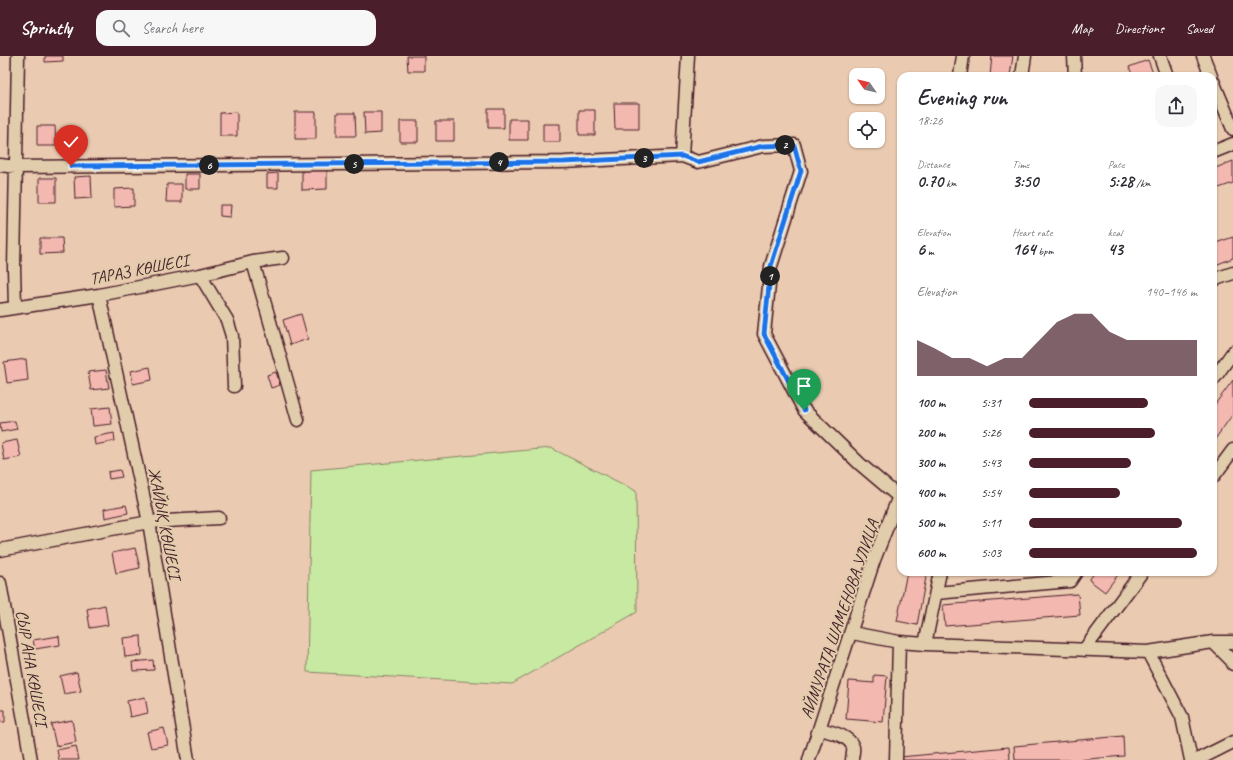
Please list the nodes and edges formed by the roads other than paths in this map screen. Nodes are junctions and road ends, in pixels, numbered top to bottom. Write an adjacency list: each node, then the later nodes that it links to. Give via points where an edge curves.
1 (18, 56): 19 (street)
2 (688, 56): 17 (street)
3 (963, 56): 8 (street)
4 (1025, 56): 9 (street)
5 (1074, 56): 10 (street)
6 (1160, 56): 11 (street)
7 (1202, 56): 12 (street)
8 (961, 72)
9 (1023, 72)
10 (1075, 72)
11 (1166, 72)
12 (1209, 72)
13 (1217, 91): 14 (street)
14 (1233, 129)
15 (1233, 144): 16 (street)
16 (1217, 150)
17 (682, 156): 19 (street, via 564,162); 34 (street, via 698,162 763,146 794,145 801,171 771,266 764,334 804,410 860,464)
18 (0, 165): 19 (street)
19 (16, 167): 26 (street)
20 (282, 258): 21 (street, ТАРАЗ КӨШЕСІ)
21 (254, 262): 23 (street, ТАРАЗ КӨШЕСІ); 31 (street)
22 (1233, 273): 24 (street)
23 (200, 275): 25 (street, ТАРАЗ КӨШЕСІ); 30 (street, via 227,320 232,336)
24 (1217, 279)
25 (99, 295): 26 (street, ТАРАЗ КӨШЕСІ); 37 (street, ЖАЙЫҚ КӨШЕСІ)
26 (15, 307): 27 (street, ТАРАЗ КӨШЕСІ)
27 (0, 310)
28 (1233, 352): 29 (street)
29 (1217, 374)
30 (234, 386)
31 (298, 420)
32 (1233, 450): 33 (street)
33 (1217, 472)
34 (897, 493)
35 (897, 502): 45 (street, АЙМУРАТА ШАМЕНОВА УЛИЦА, via 874,560)
36 (219, 518): 37 (street)
37 (149, 522): 38 (street); 56 (street, ЖАЙЫҚ КӨШЕСІ)
38 (0, 550)
39 (939, 576): 44 (street)
40 (1073, 576): 42 (street, via 1070,581)
41 (1139, 576): 50 (street)
42 (1047, 577): 44 (street)
43 (0, 583): 55 (street, СЫР АНА КӨШЕСІ)
44 (936, 592): 49 (street)
45 (852, 633): 46 (street); 53 (street, АЙМУРАТА ШАМЕНОВА УЛИЦА)
46 (899, 642): 49 (street); 59 (street)
47 (1213, 642): 48 (street); 51 (street); 52 (street)
48 (1233, 642)
49 (925, 644): 50 (street)
50 (1084, 650): 51 (street)
51 (1148, 652): 60 (street, via 1182,717)
52 (1233, 664)
53 (820, 729): 57 (street, АЙМУРАТА ШАМЕНОВА УЛИЦА); 58 (street, via 842,736 850,742 854,748)
54 (1233, 742): 61 (street)
55 (31, 760)
56 (188, 760)
57 (809, 760)
58 (852, 760)
59 (896, 760)
60 (1191, 760)
61 (1197, 760)

